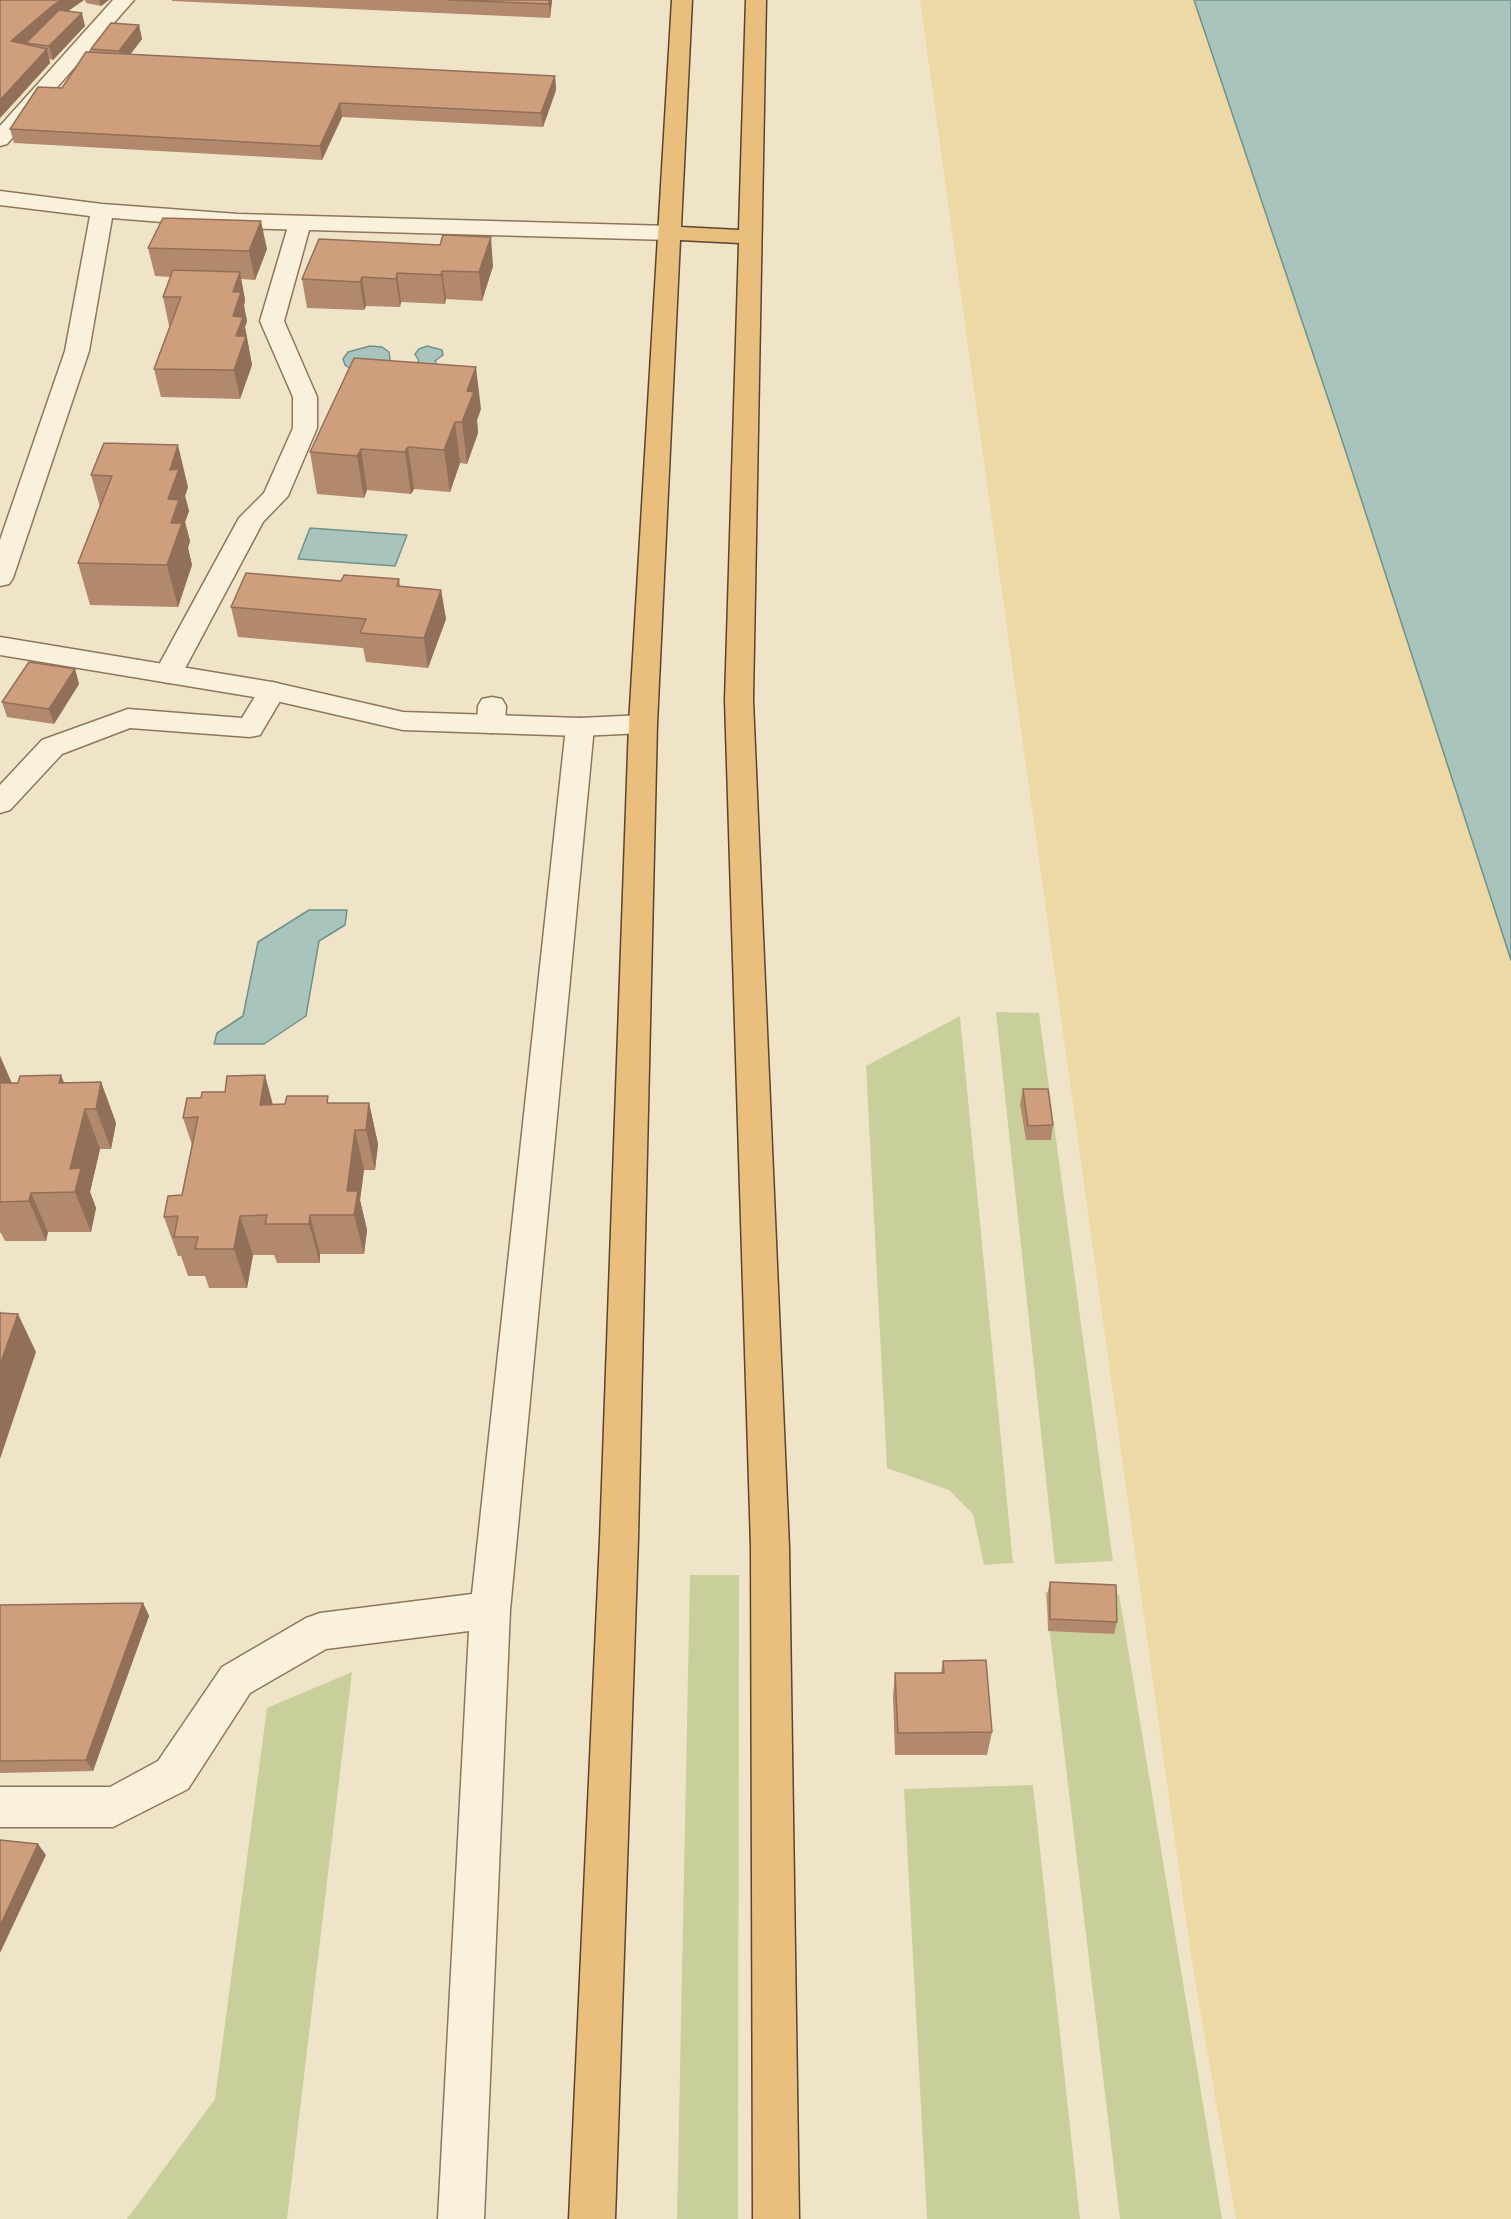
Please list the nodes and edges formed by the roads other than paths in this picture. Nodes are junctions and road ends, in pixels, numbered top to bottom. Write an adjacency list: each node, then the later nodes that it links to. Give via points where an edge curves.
1 (124, 0): 4 (street)
2 (682, 0): 8 (highway)
3 (756, 0): 9 (highway)
4 (0, 140)
5 (0, 198): 6 (street)
6 (102, 211): 7 (street); 10 (street, via 77,351)
7 (300, 223): 8 (street); 12 (street, via 272,321 305,397 305,428 275,496 252,518)
8 (670, 233): 9 (highway); 14 (highway)
9 (750, 237): 21 (highway, via 739,700 770,1547)
10 (0, 578)
11 (0, 646): 12 (street)
12 (168, 674): 13 (street)
13 (272, 691): 15 (street, via 403,721 492,715); 16 (street, via 250,728 128,718 52,747)
14 (643, 723): 15 (street); 20 (highway, via 619,1539)
15 (580, 727): 17 (street)
16 (0, 803)
17 (490, 1610): 18 (street, via 320,1631 236,1680 173,1775 113,1807); 19 (street)
18 (0, 1808)
19 (461, 2219)
20 (592, 2219)
21 (776, 2219)

